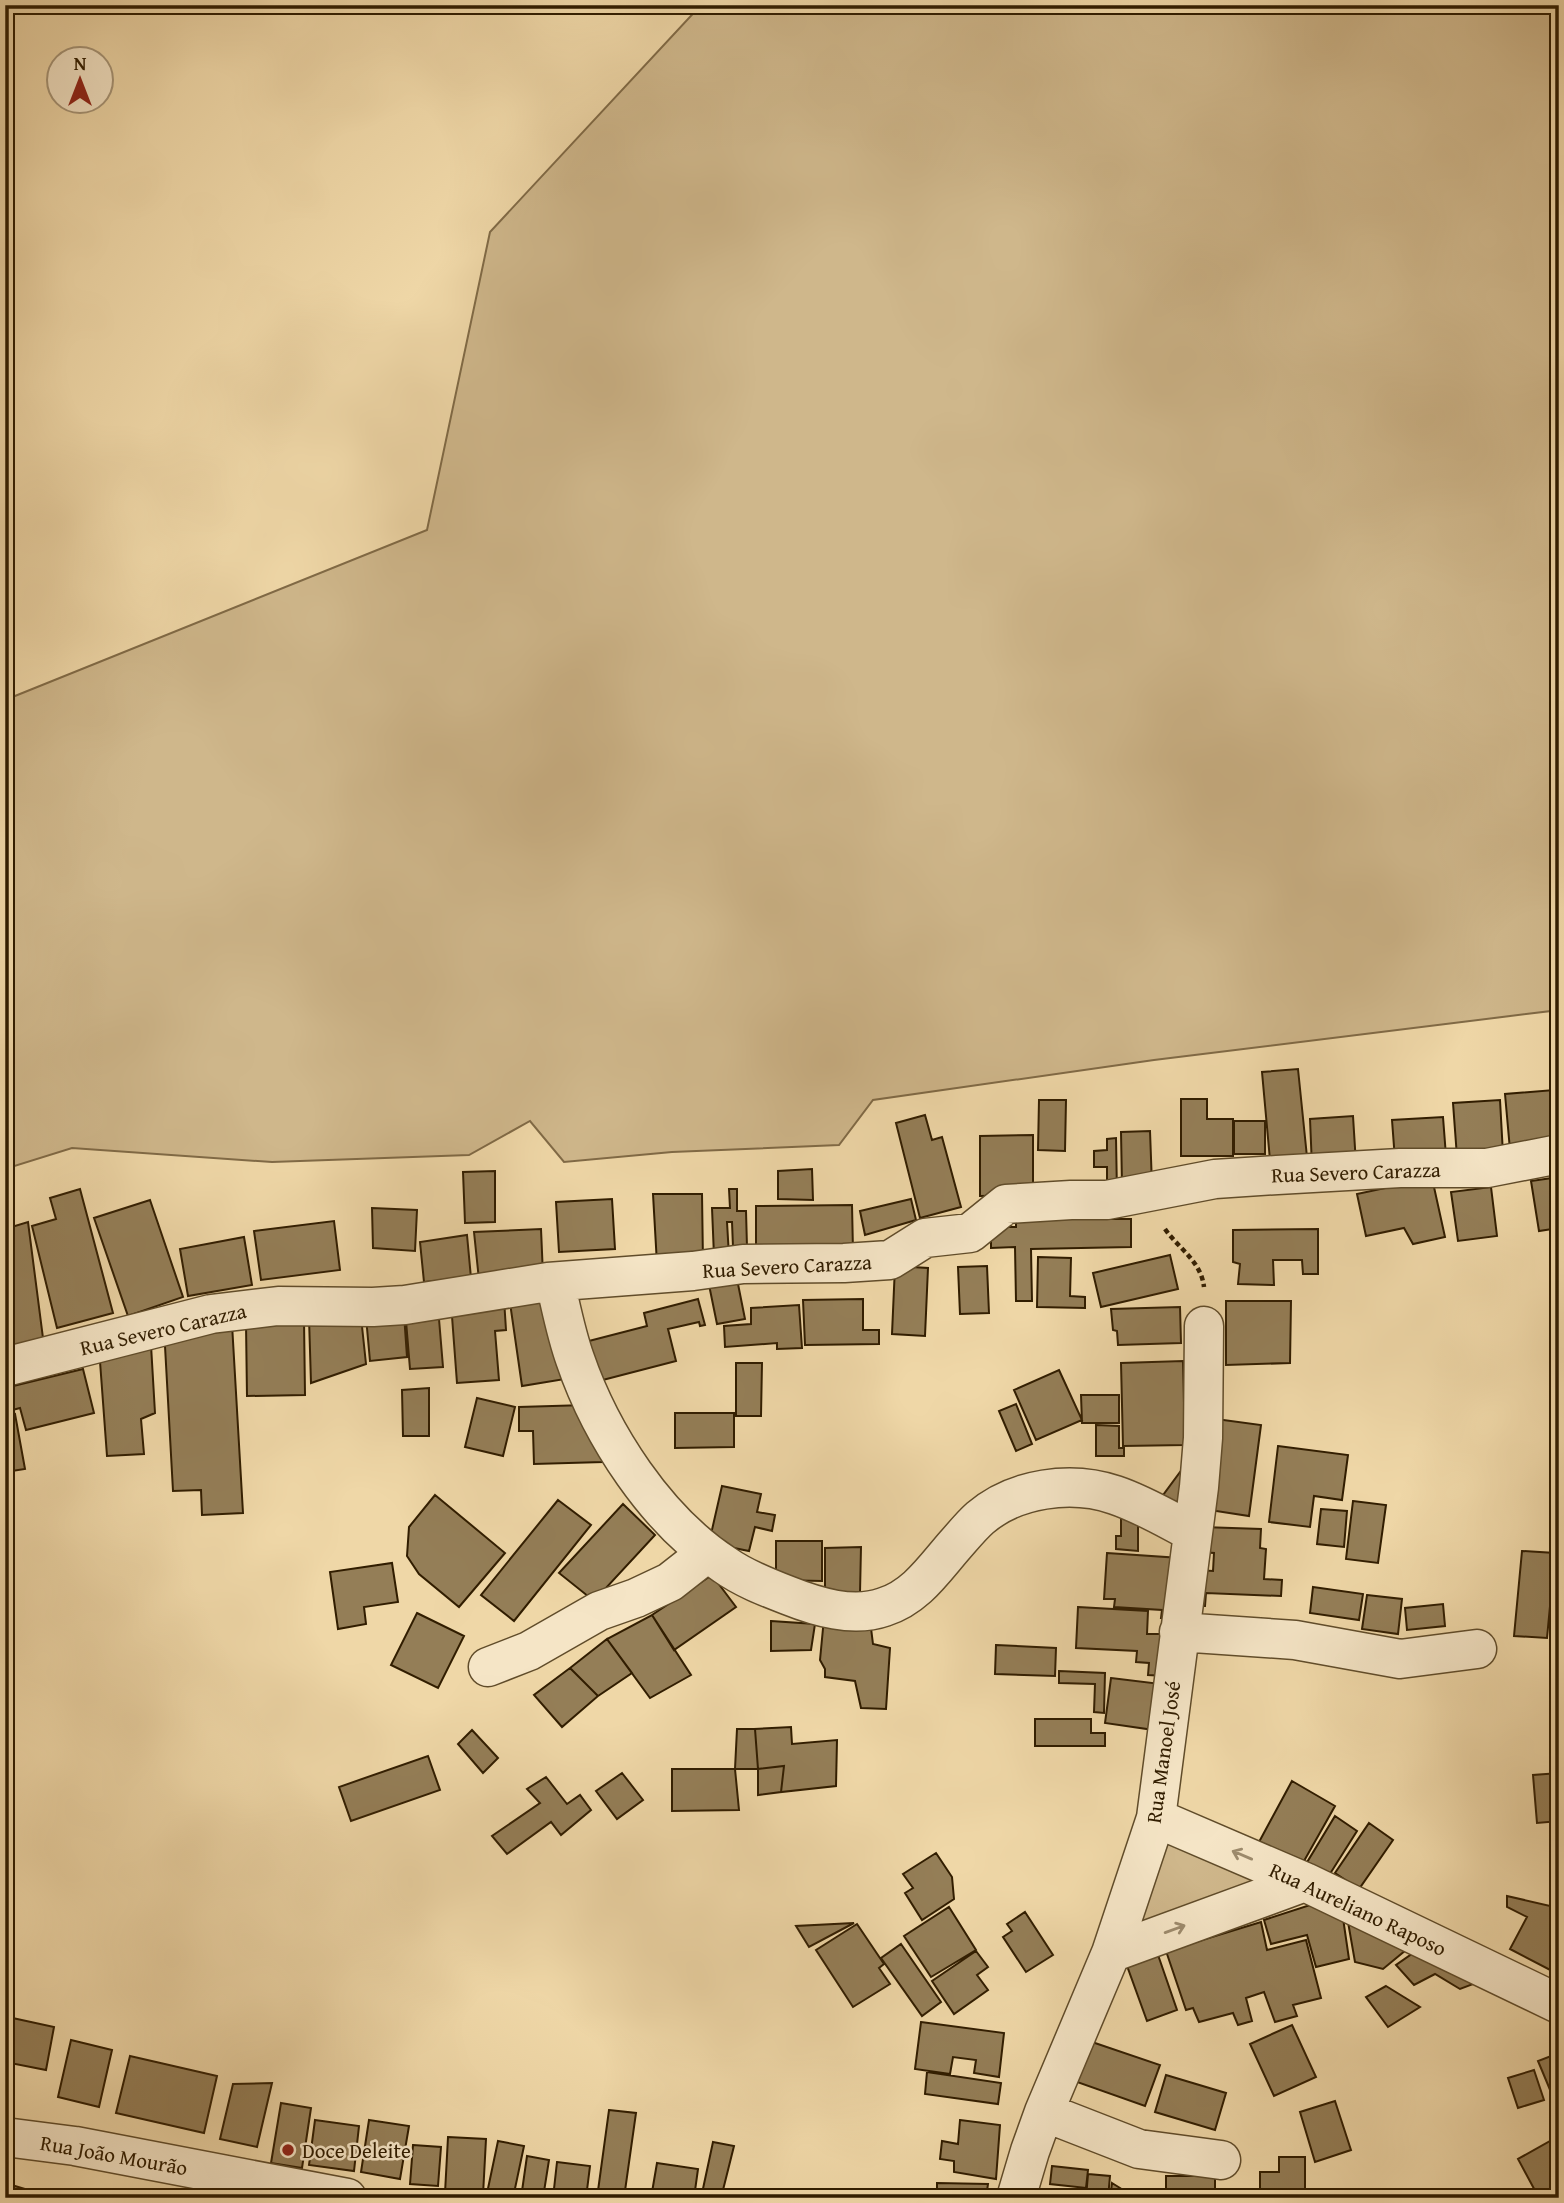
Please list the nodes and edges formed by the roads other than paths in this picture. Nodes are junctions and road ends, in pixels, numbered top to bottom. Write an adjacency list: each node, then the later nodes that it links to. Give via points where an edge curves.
1 (1559, 1154): 2 (street, Rua Severo Carazza, via 1487,1168 1400,1168 1215,1179 1107,1200 1006,1204 970,1233 925,1238 890,1260 743,1264)
2 (555, 1282): 4 (street, Rua Severo Carazza, via 405,1305 229,1311); 6 (street, via 574,1357 617,1450 660,1507)
3 (1204, 1326): 5 (street, Rua Manoel José, via 1203,1437)
4 (5, 1367)
5 (1192, 1532): 6 (street, via 1103,1492 1069,1488 1021,1495 981,1517 904,1599 867,1611 809,1604 736,1572); 7 (street, Rua Manoel José)
6 (707, 1553): 9 (street, via 670,1582 599,1611 529,1651)
7 (1179, 1632): 8 (street, via 1295,1640 1400,1659); 10 (street, Rua Manoel José)
8 (1477, 1648)
9 (488, 1667)
10 (1156, 1818): 11 (street, Rua Aureliano Raposo, one-way to 10); 12 (street, Rua Manoel José)
11 (1305, 1882): 12 (street, one-way to 11); 13 (street, Rua Aureliano Raposo)
12 (1111, 1952): 14 (street, Rua Manoel José)
13 (1559, 2004)
14 (1044, 2112): 16 (street, via 1139,2149); 18 (street, Rua Manoel José)
15 (5, 2137): 17 (street, Rua João Mourão)
16 (1221, 2160)
17 (347, 2198)
18 (1016, 2198)

